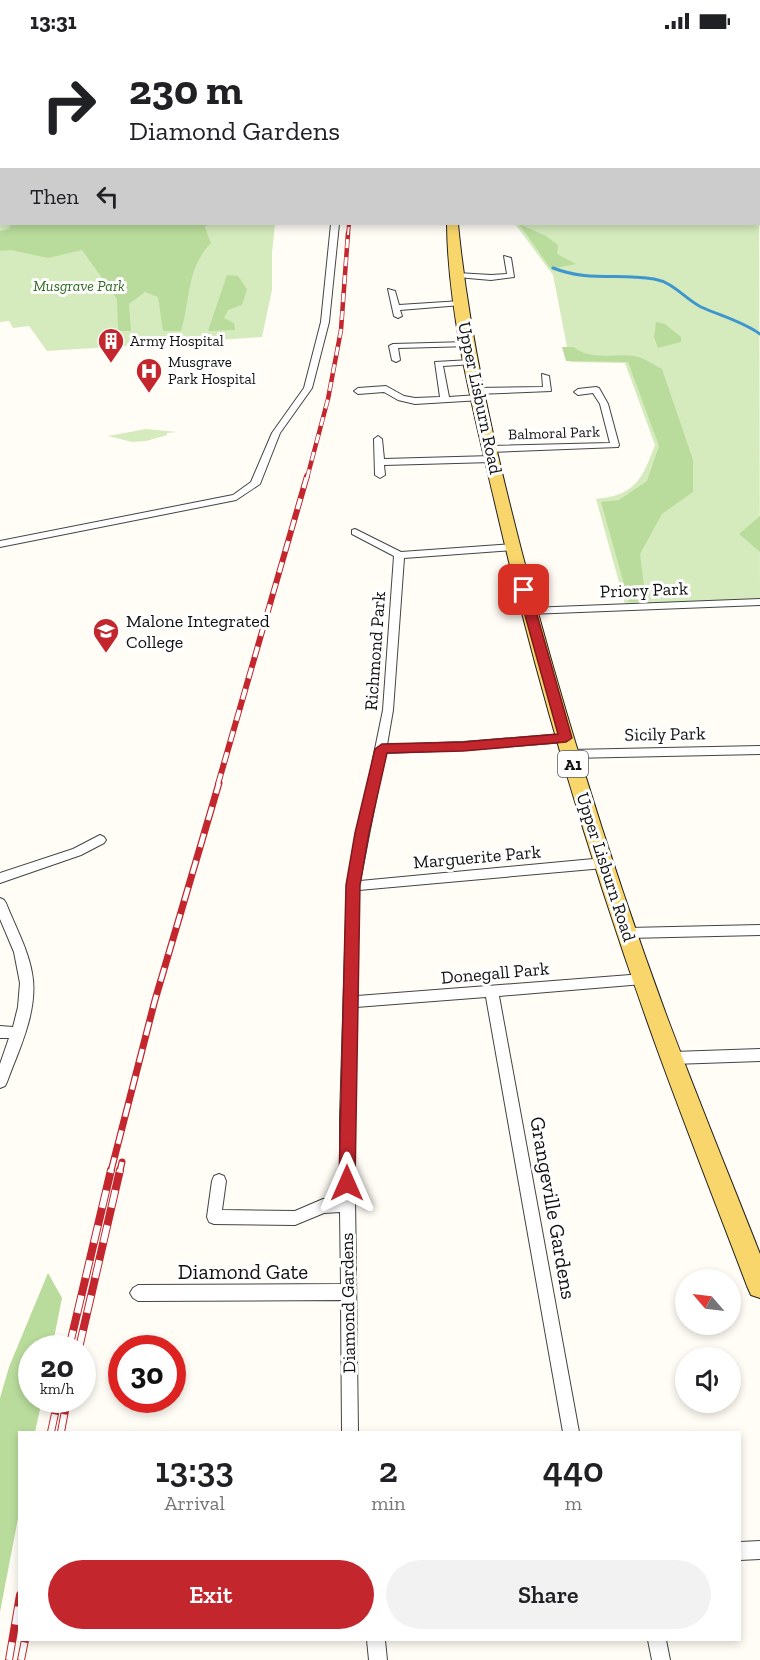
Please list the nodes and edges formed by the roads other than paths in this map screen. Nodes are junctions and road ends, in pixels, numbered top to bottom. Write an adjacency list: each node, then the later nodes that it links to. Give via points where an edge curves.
1 (335, 225): 19 (street, via 325,322 308,388 276,433 255,484 236,497)
2 (452, 225): 4 (main road, Upper Lisburn Road / A1)
3 (507, 258): 4 (street, via 511,275 496,279)
4 (457, 275): 6 (main road, Upper Lisburn Road / A1)
5 (391, 291): 6 (street, via 397,312)
6 (461, 303): 7 (main road, Upper Lisburn Road / A1)
7 (469, 353): 8 (street, via 393,346); 12 (main road, Upper Lisburn Road / A1); 13 (street, via 438,364)
8 (396, 360)
9 (545, 376): 12 (street, via 548,389)
10 (358, 391): 13 (street, via 386,389 415,401)
11 (578, 393): 15 (street, Balmoral Park, via 596,390 604,404 616,449)
12 (477, 394): 13 (street); 15 (main road, Upper Lisburn Road / A1)
13 (445, 399)
14 (378, 439): 16 (street)
15 (491, 454): 16 (street, Balmoral Park); 20 (main road, Upper Lisburn Road / A1)
16 (379, 462): 17 (street)
17 (380, 475)
18 (355, 532): 21 (street)
19 (0, 544)
20 (513, 547): 21 (street); 23 (main road, Upper Lisburn Road / A1)
21 (399, 555): 25 (street, Richmond Park, via 394,652)
22 (760, 602): 23 (street, Priory Park)
23 (529, 611): 24 (main road, Upper Lisburn Road / A1)
24 (568, 746): 25 (street); 26 (street, Sicily Park); 28 (main road, Upper Lisburn Road / A1)
25 (382, 749): 30 (street, Diamond Gardens)
26 (760, 750)
27 (100, 840): 29 (street, via 77,852)
28 (604, 862): 30 (street, Marguerite Park); 33 (main road, Upper Lisburn Road / A1)
29 (0, 878)
30 (353, 885): 36 (street, Diamond Gardens)
31 (0, 903): 38 (street, via 27,983)
32 (760, 930): 33 (street)
33 (628, 933): 34 (main road, Upper Lisburn Road / A1)
34 (643, 979): 35 (street, Donegall Park); 40 (main road, Upper Lisburn Road / A1)
35 (492, 991): 36 (street, Donegall Park); 48 (street, Grangeville Gardens)
36 (350, 1002): 43 (street, Diamond Gardens)
37 (0, 1032): 38 (street)
38 (17, 1033): 41 (street)
39 (760, 1055): 40 (street)
40 (673, 1058): 44 (main road, Upper Lisburn Road / A1)
41 (0, 1082)
42 (219, 1181): 43 (street, via 214,1217 295,1218 323,1206)
43 (347, 1205): 45 (street, Diamond Gardens)
44 (760, 1286)
45 (347, 1292): 46 (street, Diamond Gate); 47 (street, Diamond Gardens)
46 (138, 1293)
47 (350, 1431)
48 (571, 1431)
49 (760, 1550): 50 (street)
50 (741, 1551)
51 (376, 1641): 53 (street)
52 (657, 1641): 54 (street)
53 (378, 1660)
54 (660, 1660)

